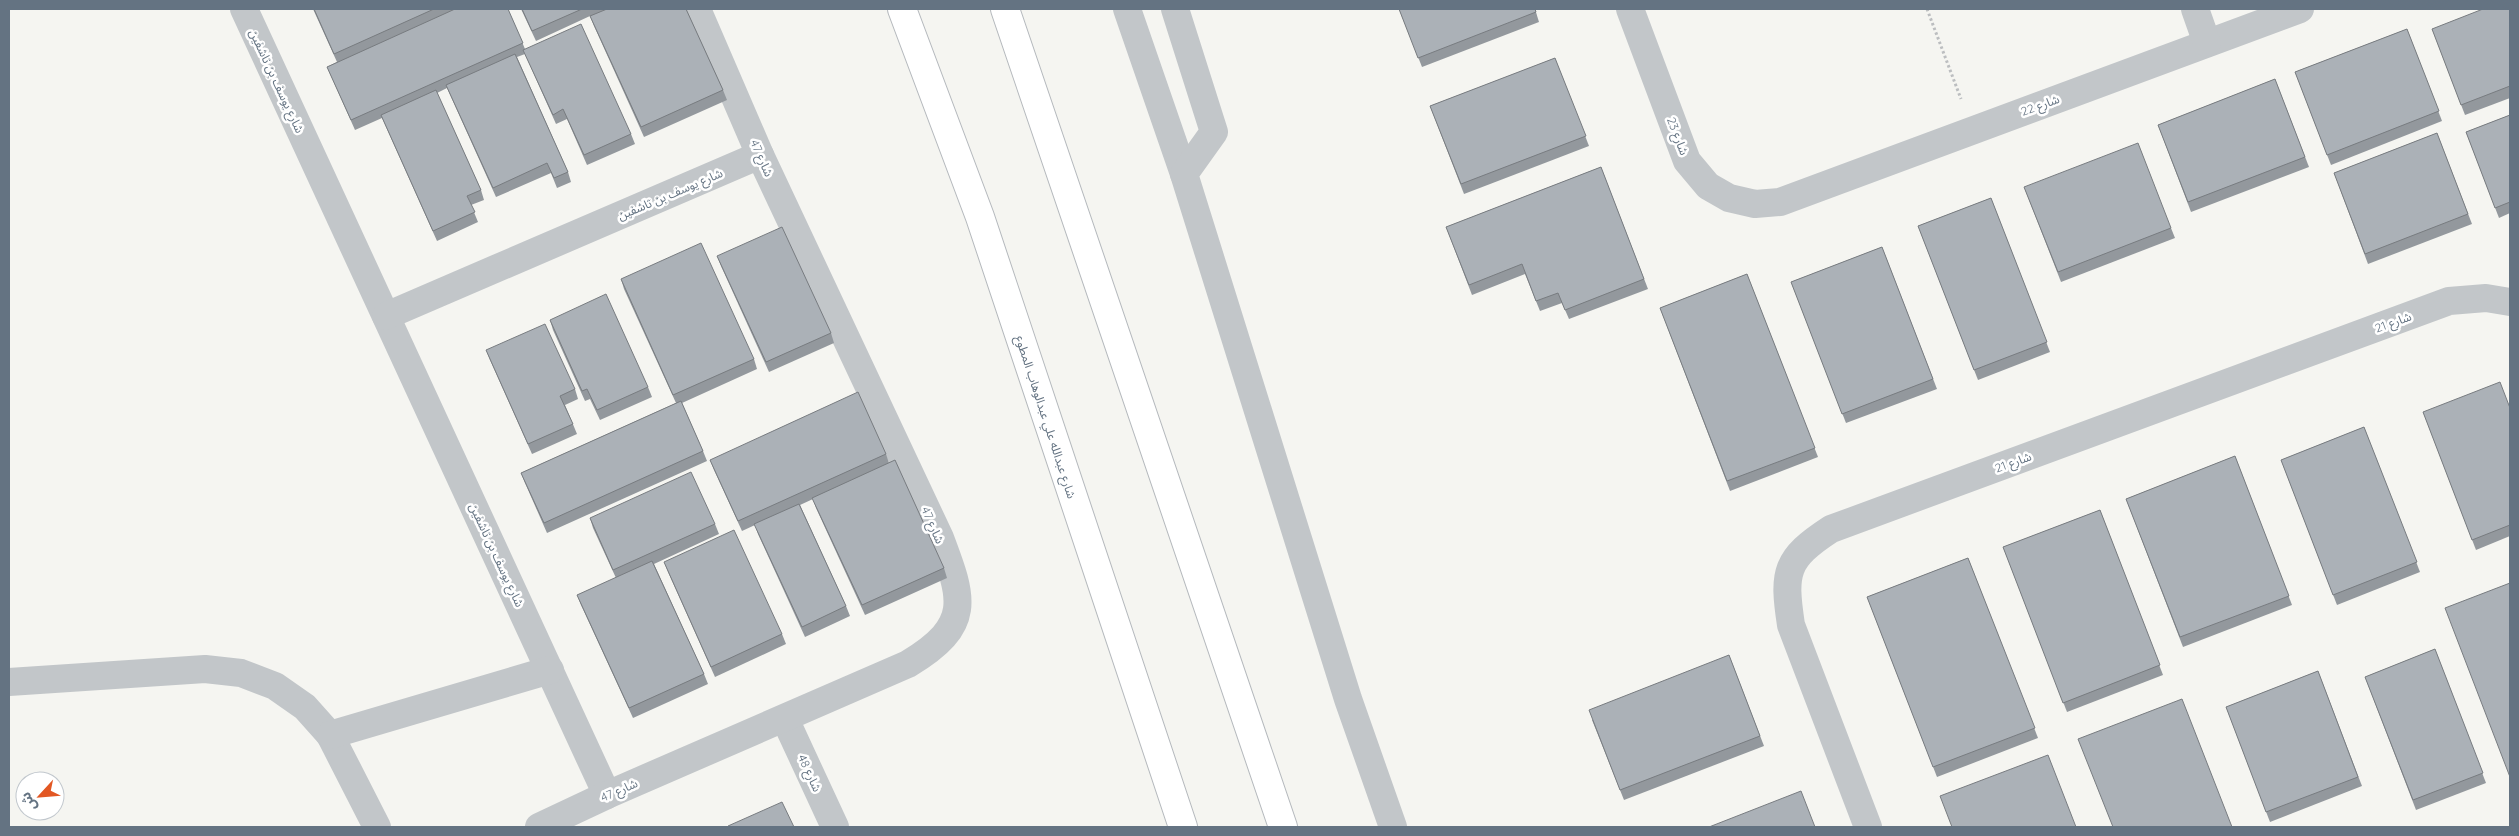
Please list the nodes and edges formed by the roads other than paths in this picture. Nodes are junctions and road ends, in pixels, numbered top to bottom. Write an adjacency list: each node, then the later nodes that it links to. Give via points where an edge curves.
1 (244, 9): 15 (street, شارع يوسف بن تاشفين)
2 (697, 9): 11 (street, شارع 47)
3 (902, 9): 24 (main road, شارع عبدالله علي عبدالوهاب المطوع, via 980,217)
4 (1005, 9): 25 (main road)
5 (1127, 9): 12 (street)
6 (1175, 9): 12 (street, via 1214,132)
7 (1630, 9): 13 (street, شارع 23, via 1687,160 1708,186 1729,198 1756,204)
8 (2195, 9): 10 (street)
9 (2300, 9): 10 (street, شارع 22)
10 (2207, 43): 13 (street, شارع 22)
11 (760, 155): 15 (street, شارع يوسف بن تاشفين); 18 (street, شارع 47, via 940,538 957,584 959,610 945,635 926,653)
12 (1184, 174): 26 (street, via 1348,699)
13 (1780, 202)
14 (2510, 302): 27 (street, شارع 21, via 2486,298 2450,302 1831,529 1809,543 1791,564 1786,590 1791,625)
15 (386, 316): 16 (street, شارع يوسف بن تاشفين)
16 (550, 670): 19 (street); 20 (street, شارع يوسف بن تاشفين)
17 (9, 682): 19 (street, via 205,669 241,673 283,692 305,707)
18 (786, 719): 20 (street, شارع 47); 23 (street, شارع 48)
19 (330, 735): 21 (street)
20 (608, 795): 22 (street, شارع 47)
21 (377, 827)
22 (539, 827)
23 (835, 827)
24 (1183, 827)
25 (1283, 827)
26 (1393, 827)
27 (1868, 827)

